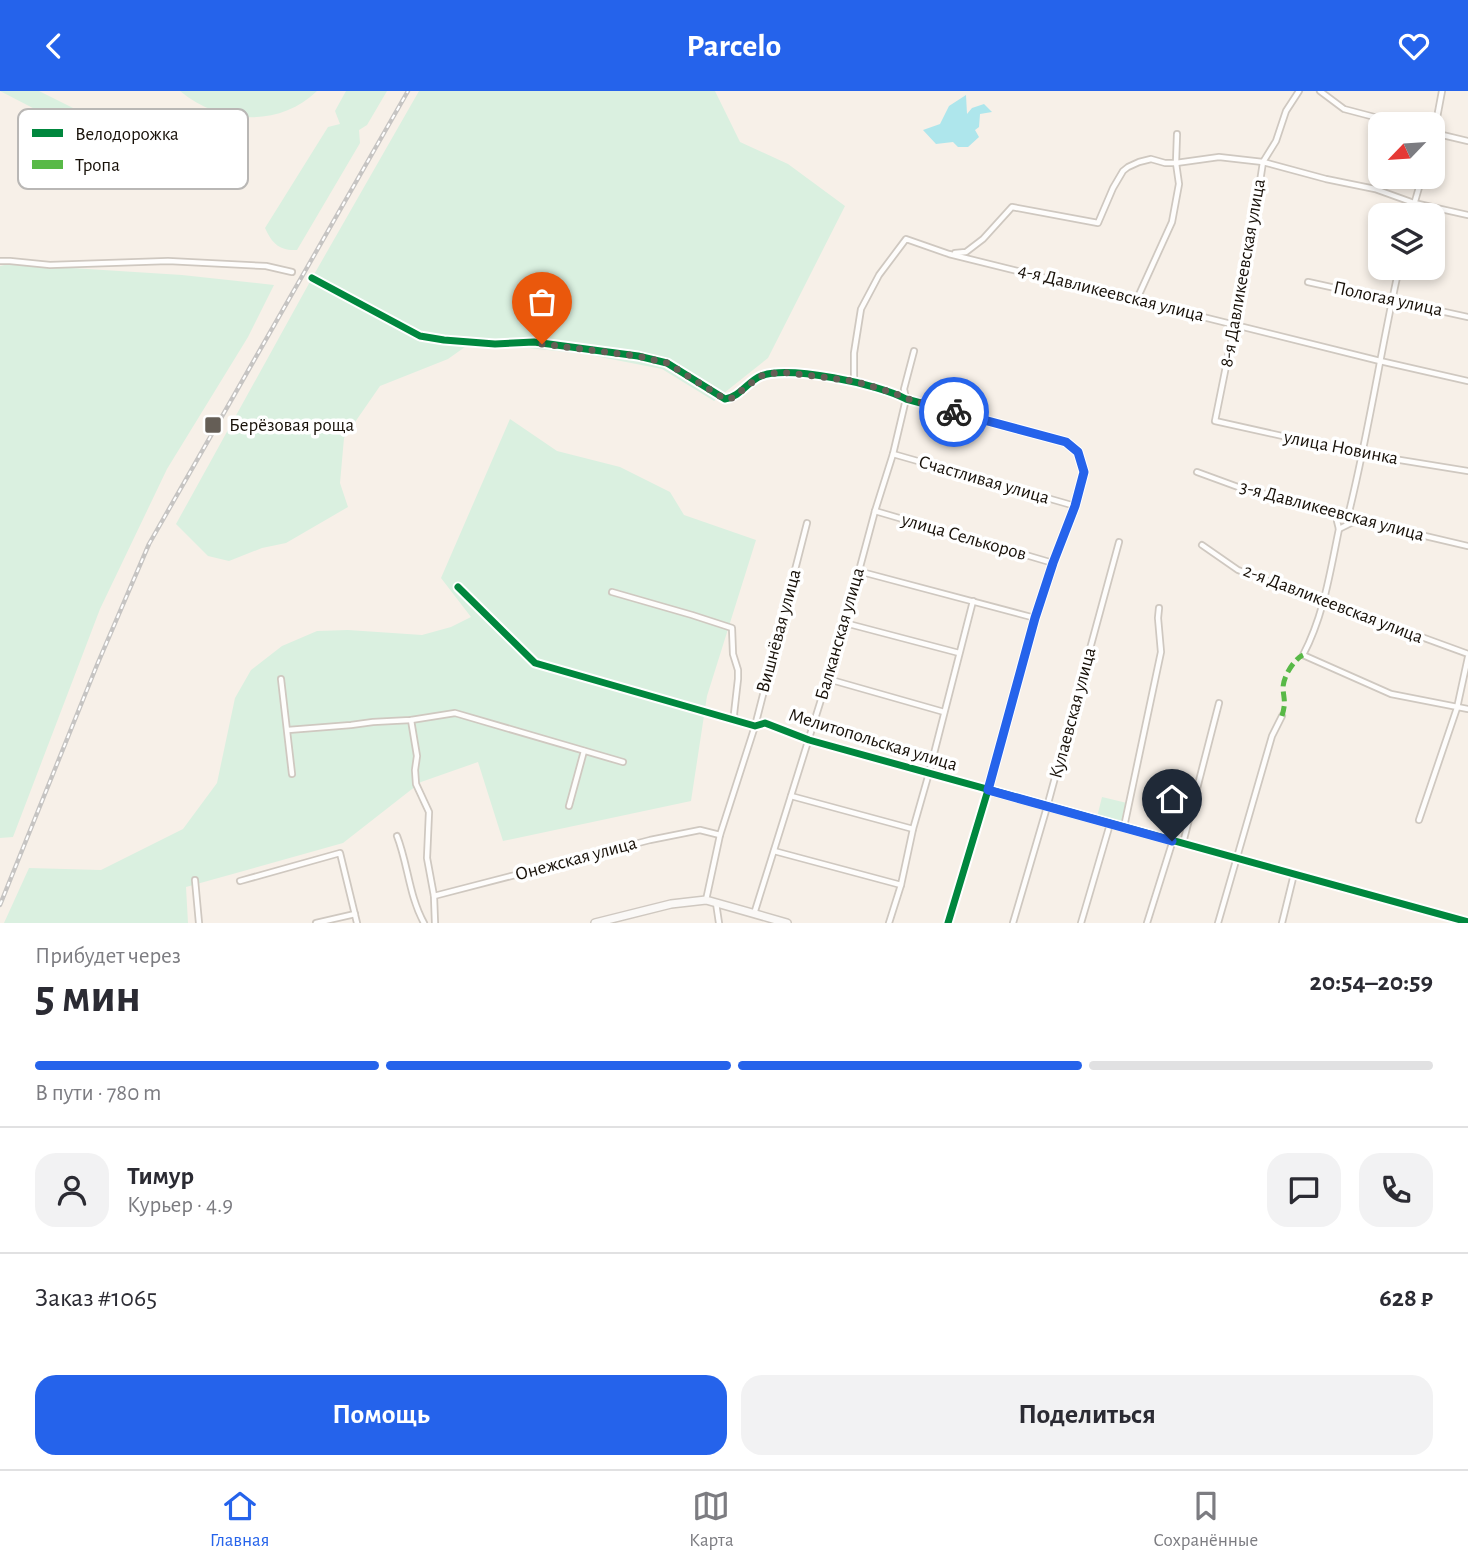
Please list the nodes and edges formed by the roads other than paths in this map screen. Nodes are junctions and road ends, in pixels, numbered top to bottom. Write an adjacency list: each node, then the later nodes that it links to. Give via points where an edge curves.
1 (1299, 91): 9 (street, 8-я Давликеевская улица)
2 (1320, 91): 5 (street, via 1344,109)
3 (1442, 91): 4 (street)
4 (1438, 112)
5 (1368, 115)
6 (1177, 134): 10 (street)
7 (1446, 137): 8 (street)
8 (1468, 141)
9 (1263, 162): 10 (street, via 1220,157); 12 (street); 24 (street, 8-я Давликеевская улица)
10 (1176, 163): 15 (street, via 1151,159 1128,167 1098,223 1012,207 966,252); 21 (street, via 1180,184 1172,222)
11 (1418, 189): 12 (street)
12 (1414, 203)
13 (1445, 210): 14 (street)
14 (1468, 215)
15 (949, 254): 21 (street, 4-я Давликеевская улица); 27 (street, 4-я Давликеевская улица, via 906,239 879,275 861,309)
16 (0, 261): 17 (street, via 50,265 168,261 266,266)
17 (292, 272)
18 (312, 278): 27 (street, via 420,336 495,344 534,342 638,356 667,363 725,399 760,376 780,372)
19 (1396, 280): 22 (street)
20 (1308, 282): 22 (street, Пологая улица)
21 (1138, 299): 24 (street, 4-я Давликеевская улица)
22 (1392, 301): 23 (street, Пологая улица); 26 (street)
23 (1468, 317)
24 (1235, 324): 26 (street, 4-я Давликеевская улица); 30 (street, 8-я Давликеевская улица)
25 (914, 351): 29 (street, Балканская улица)
26 (1380, 361): 28 (street, 4-я Давликеевская улица); 32 (street)
27 (854, 381): 29 (street)
28 (1468, 381)
29 (905, 398): 31 (street, Балканская улица); 35 (street, via 1066,442 1078,452 1084,472)
30 (1215, 421): 32 (street, улица Новинка)
31 (893, 454): 35 (street, Счастливая улица); 36 (street, Балканская улица)
32 (1363, 454): 33 (street, улица Новинка); 38 (street)
33 (1468, 471)
34 (1196, 472): 37 (street, 3-я Давликеевская улица)
35 (1075, 506): 45 (street)
36 (875, 511): 45 (street, улица Селькоров); 46 (street, Балканская улица)
37 (1338, 512): 38 (street, 3-я Давликеевская улица); 41 (street)
38 (1349, 512): 39 (street, 3-я Давликеевская улица)
39 (1357, 520): 41 (street); 44 (street, 3-я Давликеевская улица)
40 (807, 523): 65 (street, Вишнёвая улица)
41 (1339, 529): 50 (street)
42 (1119, 542): 75 (street, Кулаевская улица)
43 (1202, 545): 50 (street, 2-я Давликеевская улица, via 1238,570)
44 (1468, 546)
45 (1053, 563): 52 (street)
46 (858, 571): 49 (street); 53 (street, Балканская улица)
47 (458, 587): 64 (street, Мелитопольская улица, via 536,663)
48 (612, 592): 64 (street, via 732,628 738,670)
49 (973, 601): 52 (street); 54 (street)
50 (1325, 603): 55 (street, 2-я Давликеевская улица); 59 (street, via 1303,655 1391,694)
51 (1159, 608): 78 (street, via 1161,652)
52 (1035, 618): 72 (street)
53 (845, 623): 54 (street); 57 (street, Балканская улица)
54 (959, 653): 61 (street)
55 (1468, 655): 59 (street)
56 (281, 679): 66 (street)
57 (828, 679): 61 (street); 67 (street, Балканская улица)
58 (1219, 703): 83 (street)
59 (1457, 708): 60 (street); 76 (street)
60 (1468, 709)
61 (944, 712): 70 (street)
62 (1282, 716): 85 (street)
63 (411, 720): 66 (street); 68 (street, via 455,713); 90 (street, via 416,784 429,812 427,859)
64 (735, 720): 65 (street, Мелитопольская улица)
65 (755, 726): 67 (street, Мелитопольская улица, via 765,723); 81 (street, Вишнёвая улица)
66 (288, 730): 71 (street)
67 (809, 740): 70 (street, Мелитопольская улица); 73 (street, Балканская улица)
68 (584, 751): 69 (street); 74 (street)
69 (623, 762)
70 (929, 773): 72 (street, Мелитопольская улица); 79 (street)
71 (292, 775)
72 (988, 790): 75 (street, Мелитопольская улица); 106 (street)
73 (791, 796): 79 (street); 84 (street, Балканская улица)
74 (569, 806)
75 (1047, 807): 77 (street, Мелитопольская улица); 107 (street, Кулаевская улица)
76 (1419, 820)
77 (1110, 824): 78 (street, Мелитопольская улица); 108 (street)
78 (1124, 827): 82 (street, Мелитопольская улица)
79 (913, 829): 89 (street)
80 (397, 835): 100 (street, via 412,896)
81 (720, 835): 90 (street, Онежская улица, via 700,830 650,840); 91 (street, Вишнёвая улица)
82 (1172, 841): 83 (street, Мелитопольская улица); 109 (street)
83 (1183, 843): 85 (street, Мелитопольская улица)
84 (774, 851): 89 (street); 94 (street, Балканская улица)
85 (1237, 858): 86 (street, Мелитопольская улица); 110 (street)
86 (1294, 874): 96 (street, Мелитопольская улица); 111 (street)
87 (195, 880): 97 (street)
88 (240, 881): 93 (street, via 340,853)
89 (901, 885): 105 (street)
90 (434, 896): 101 (street)
91 (706, 901): 92 (street); 95 (street, via 671,904)
92 (716, 902): 94 (street); 103 (street)
93 (355, 914): 98 (street); 99 (street)
94 (754, 915): 104 (street)
95 (607, 921): 102 (street)
96 (1468, 922)
97 (199, 923)
98 (316, 923)
99 (357, 923)
100 (424, 923)
101 (435, 923)
102 (595, 923)
103 (719, 923)
104 (788, 923)
105 (889, 923)
106 (948, 923)
107 (1013, 923)
108 (1081, 923)
109 (1147, 923)
110 (1218, 923)
111 (1282, 923)

